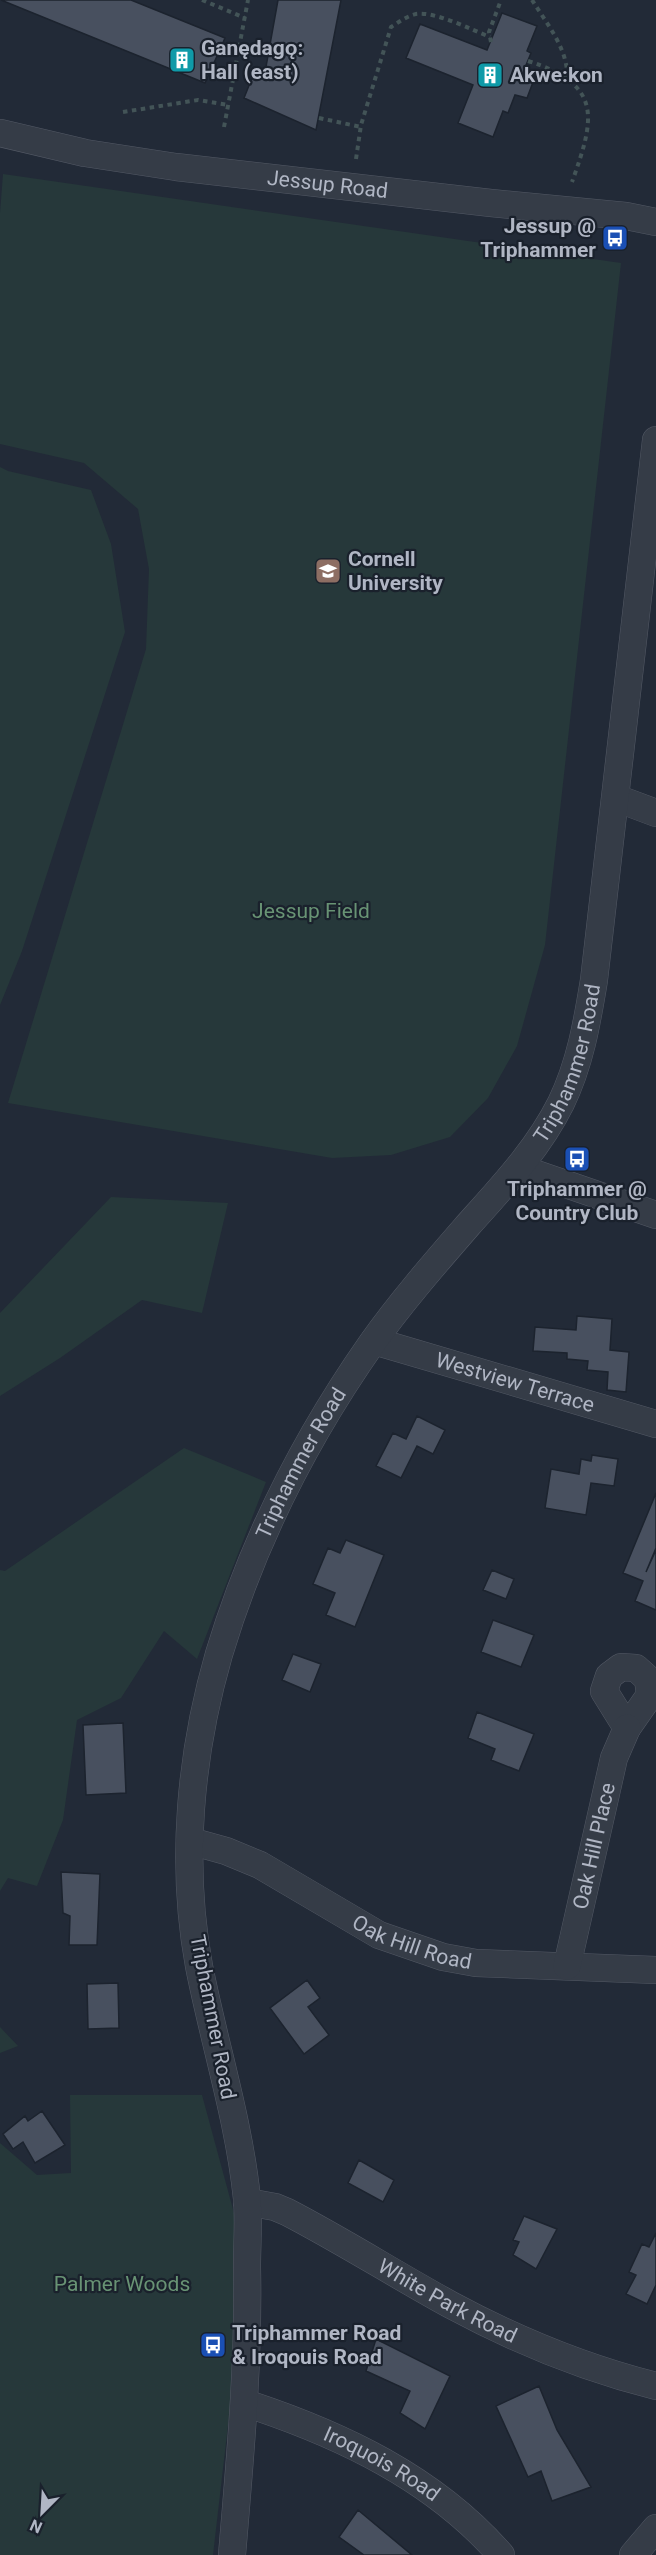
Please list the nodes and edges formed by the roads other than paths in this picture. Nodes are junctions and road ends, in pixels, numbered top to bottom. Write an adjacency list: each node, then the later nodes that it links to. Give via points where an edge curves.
1 (0, 133): 2 (street, Jessup Road, via 85,153 176,167)
2 (656, 222)
3 (656, 440): 4 (street, Triphammer Road)
4 (653, 492): 5 (street, Triphammer Road)
5 (616, 798): 6 (street); 7 (street, Triphammer Road, via 594,980 579,1055 551,1122)
6 (656, 813)
7 (519, 1168): 8 (street); 9 (street, Triphammer Road)
8 (656, 1215)
9 (374, 1341): 10 (street, Westview Terrace); 12 (street, Triphammer Road, via 320,1425 269,1521 244,1583 202,1722)
10 (656, 1424)
11 (627, 1728): 13 (street, Oak Hill Place, via 614,1758)
12 (190, 1841): 13 (street, Oak Hill Road, via 260,1865 379,1935 443,1957 476,1963); 15 (street, Triphammer Road, via 198,1962 236,2130)
13 (567, 1966): 14 (street, Oak Hill Road)
14 (656, 1970)
15 (247, 2202): 16 (street, White Park Road, via 275,2206 452,2305 552,2354); 17 (street, Triphammer Road)
16 (656, 2386)
17 (245, 2403): 19 (street, Triphammer Road); 20 (street, Iroquois Road, via 312,2426 411,2478 456,2512)
18 (656, 2528): 21 (street)
19 (232, 2555)
20 (501, 2555)
21 (633, 2555)

